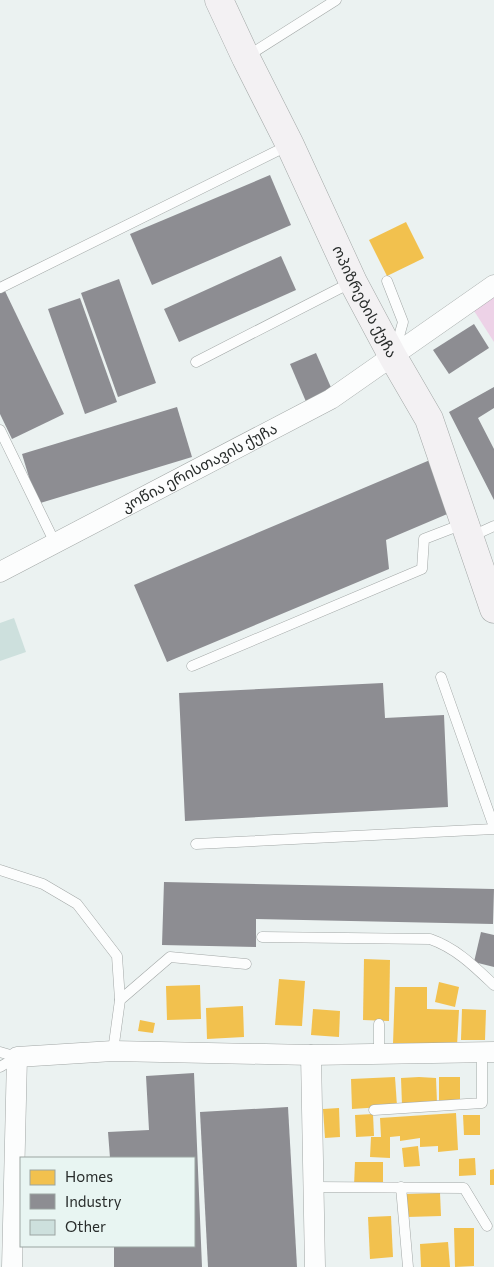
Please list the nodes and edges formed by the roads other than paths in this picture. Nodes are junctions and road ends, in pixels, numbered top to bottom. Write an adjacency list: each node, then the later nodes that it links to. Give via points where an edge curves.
1 (218, 0): 3 (street, ოპიზრების ქუჩა)
2 (336, 0): 3 (lane)
3 (246, 58): 4 (street, ოპიზრების ქუჩა)
4 (290, 145): 6 (street, ოპიზრების ქუჩა); 8 (lane)
5 (387, 281): 9 (lane, via 403,322)
6 (353, 282): 9 (street, ოპიზრების ქუჩა); 10 (lane)
7 (494, 285): 9 (street, კოწია ერისთავის ქუჩა)
8 (0, 288)
9 (394, 357): 13 (street, ოპიზრების ქუჩა, via 429,418); 14 (street, კოწია ერისთავის ქუჩა, via 331,399)
10 (196, 362)
11 (0, 430): 14 (lane)
12 (494, 526): 13 (lane)
13 (467, 530): 16 (street, ოპიზრების ქუჩა); 17 (lane, via 424,539 422,569)
14 (55, 543): 15 (street, კოწია ერისთავის ქუჩა)
15 (0, 572)
16 (494, 609)
17 (192, 666)
18 (441, 677): 19 (lane)
19 (494, 828): 20 (lane)
20 (196, 844)
21 (0, 870): 25 (lane, via 43,884 76,904 117,956)
22 (262, 937): 24 (lane, via 430,939 464,958)
23 (246, 964): 25 (lane, via 170,957)
24 (494, 985)
25 (120, 1000): 27 (lane)
26 (379, 1024): 29 (lane)
27 (113, 1050): 30 (street); 31 (street)
28 (488, 1052): 29 (street); 32 (lane, via 482,1103)
29 (379, 1054): 30 (street)
30 (311, 1055): 33 (street)
31 (6, 1059): 36 (street)
32 (374, 1110)
33 (314, 1187): 34 (lane); 37 (street)
34 (401, 1187): 35 (lane, via 464,1188); 38 (lane)
35 (487, 1226)
36 (12, 1267)
37 (315, 1267)
38 (408, 1267)

